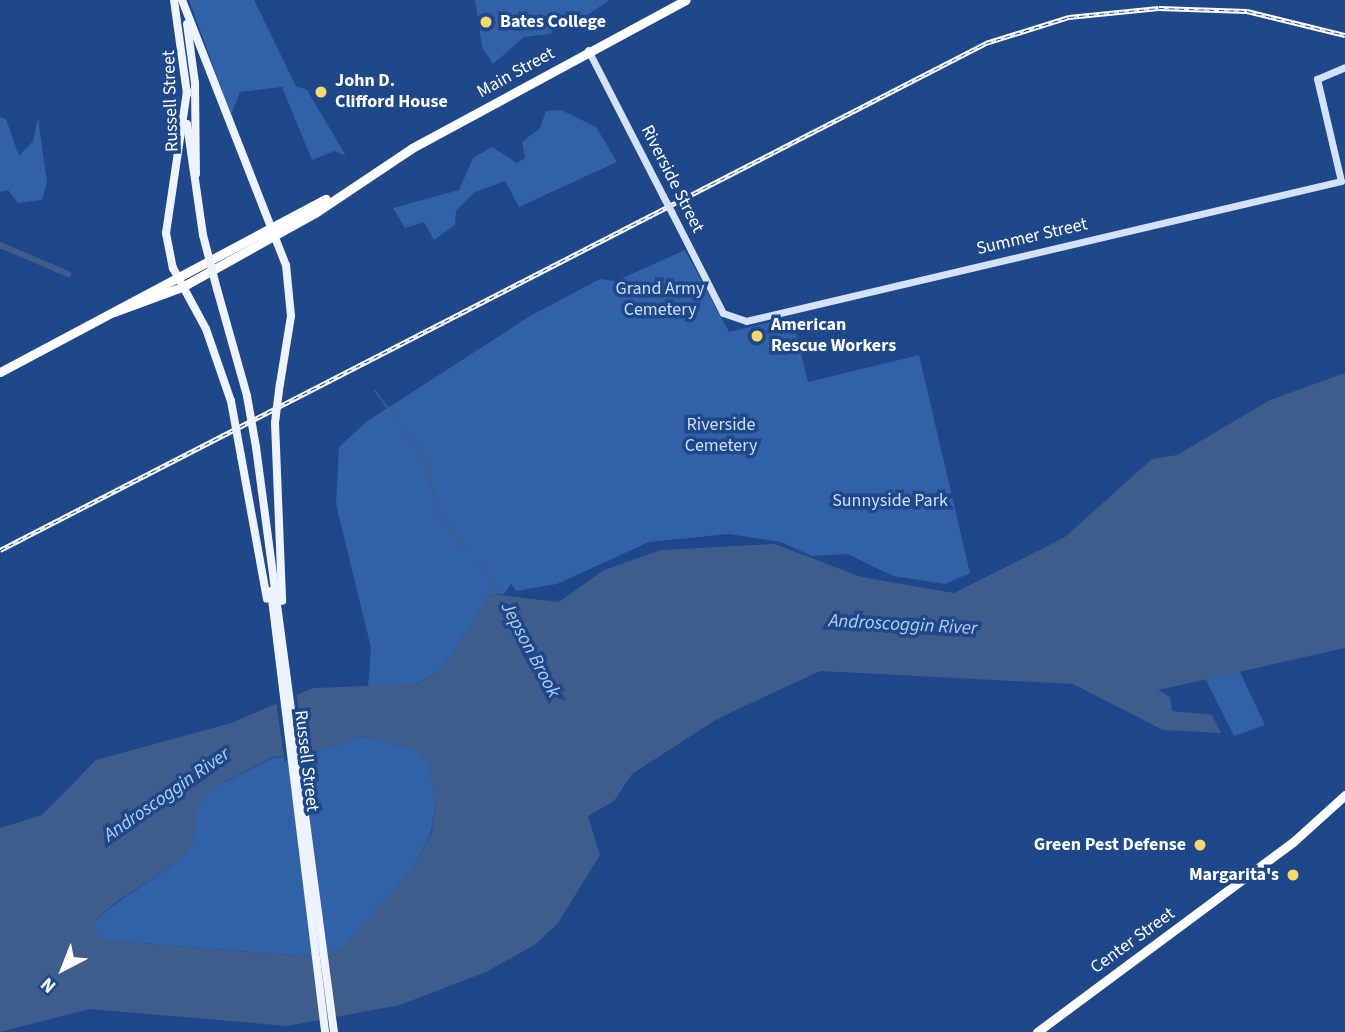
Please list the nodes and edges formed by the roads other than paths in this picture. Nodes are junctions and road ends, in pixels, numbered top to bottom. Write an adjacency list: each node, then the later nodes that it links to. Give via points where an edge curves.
1 (174, 0): 6 (main road, Russell Street)
2 (182, 0): 8 (main road, Russell Street, via 195,83); 9 (main road)
3 (686, 0): 4 (highway, Main Street)
4 (588, 50): 7 (highway, Main Street); 14 (street, Riverside Street, bridge)
5 (1345, 66): 14 (street, Summer Street, via 1318,75 1341,181)
6 (187, 91): 8 (main road, Russell Street); 11 (main road, via 165,215)
7 (328, 199): 9 (highway, Main Street); 10 (highway, Main Street)
8 (196, 202): 16 (main road, Russell Street, bridge, via 247,396)
9 (272, 224): 10 (main road); 11 (highway, Main Street)
10 (276, 235): 12 (highway, Main Street); 16 (main road, bridge, via 292,298 275,422)
11 (176, 275): 12 (main road); 13 (highway, Main Street)
12 (182, 287): 13 (highway, Main Street); 16 (main road, bridge, via 206,329 231,401)
13 (114, 312): 15 (highway, Main Street)
14 (731, 320)
15 (0, 372)
16 (279, 636): 18 (main road, Russell Street)
17 (1345, 795): 21 (highway, Center Street, via 1293,842)
18 (323, 975): 19 (main road); 20 (main road)
19 (326, 1032)
20 (334, 1032)
21 (1037, 1032)

